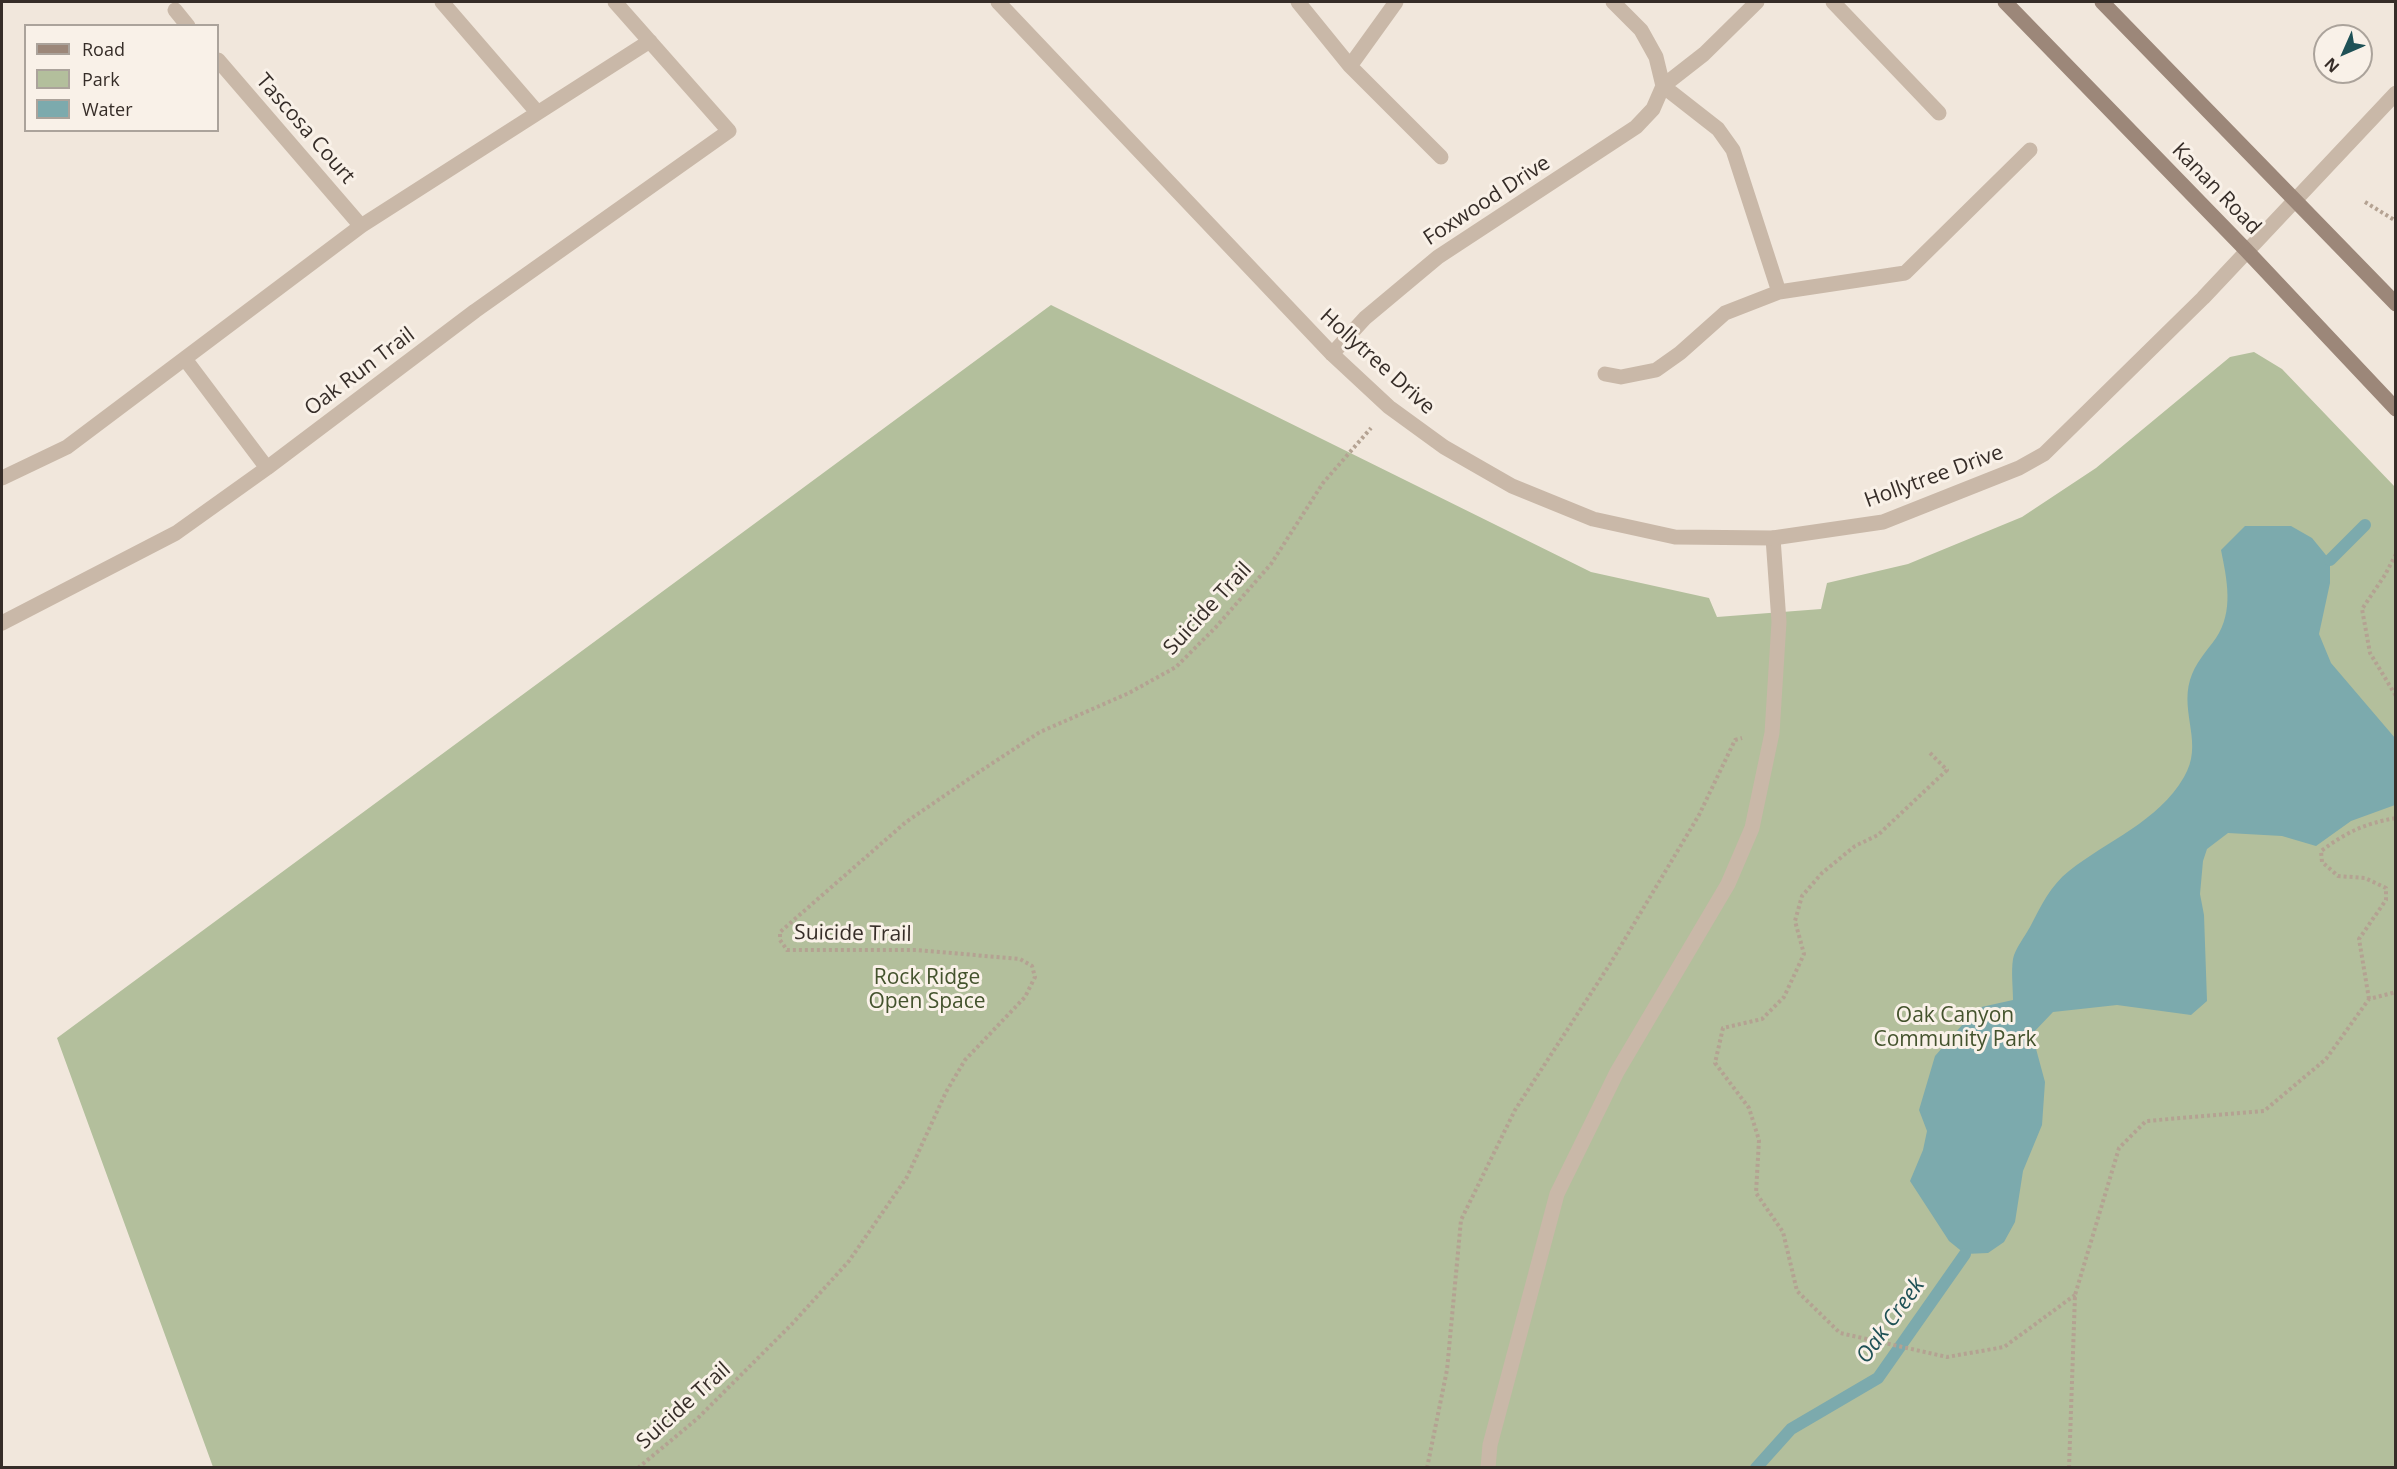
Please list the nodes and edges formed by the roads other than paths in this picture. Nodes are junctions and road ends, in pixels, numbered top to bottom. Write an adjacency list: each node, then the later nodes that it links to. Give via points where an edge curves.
1 (442, 2): 18 (street)
2 (615, 2): 13 (street)
3 (998, 2): 27 (street, Hollytree Drive)
4 (1298, 2): 15 (street)
5 (1395, 2): 15 (street)
6 (1613, 2): 16 (street, via 1641,30 1656,57)
7 (1757, 2): 16 (street, Foxwood Drive, via 1704,54)
8 (1833, 2): 19 (street)
9 (2005, 2): 24 (main road, Kanan Road)
10 (2102, 2): 22 (main road)
11 (175, 10): 12 (street)
12 (186, 24)
13 (650, 41): 18 (street); 31 (street, Oak Run Trail, via 729,131 475,312)
14 (219, 61): 23 (street, Tascosa Court)
15 (1350, 66): 21 (street)
16 (1664, 86): 25 (street, via 1718,129 1733,150); 27 (street, Foxwood Drive, via 1653,109 1636,127 1438,256 1365,318)
17 (2396, 93): 22 (street, Hollytree Drive)
18 (537, 112): 23 (street)
19 (1940, 113)
20 (2030, 150): 25 (street, via 1905,273)
21 (1441, 157)
22 (2293, 199): 24 (street, Hollytree Drive); 26 (main road)
23 (361, 226): 28 (street)
24 (2246, 250): 30 (main road, Kanan Road); 33 (street, Hollytree Drive, via 2203,298 2044,453 2019,468 1883,522)
25 (1779, 292): 29 (street, via 1725,313 1656,370 1621,377)
26 (2396, 303)
27 (1332, 354): 33 (street, Hollytree Drive, via 1389,406 1444,447 1512,486 1593,519 1675,537)
28 (184, 358): 31 (street); 32 (street, via 66,447)
29 (1605, 374)
30 (2396, 409)
31 (267, 468): 34 (street, Oak Run Trail, via 176,533)
32 (2, 478)
33 (1773, 538): 35 (street, via 1779,622 1772,733 1752,828 1728,884 1617,1072 1557,1194 1490,1445)
34 (2, 622)
35 (1488, 1467)

